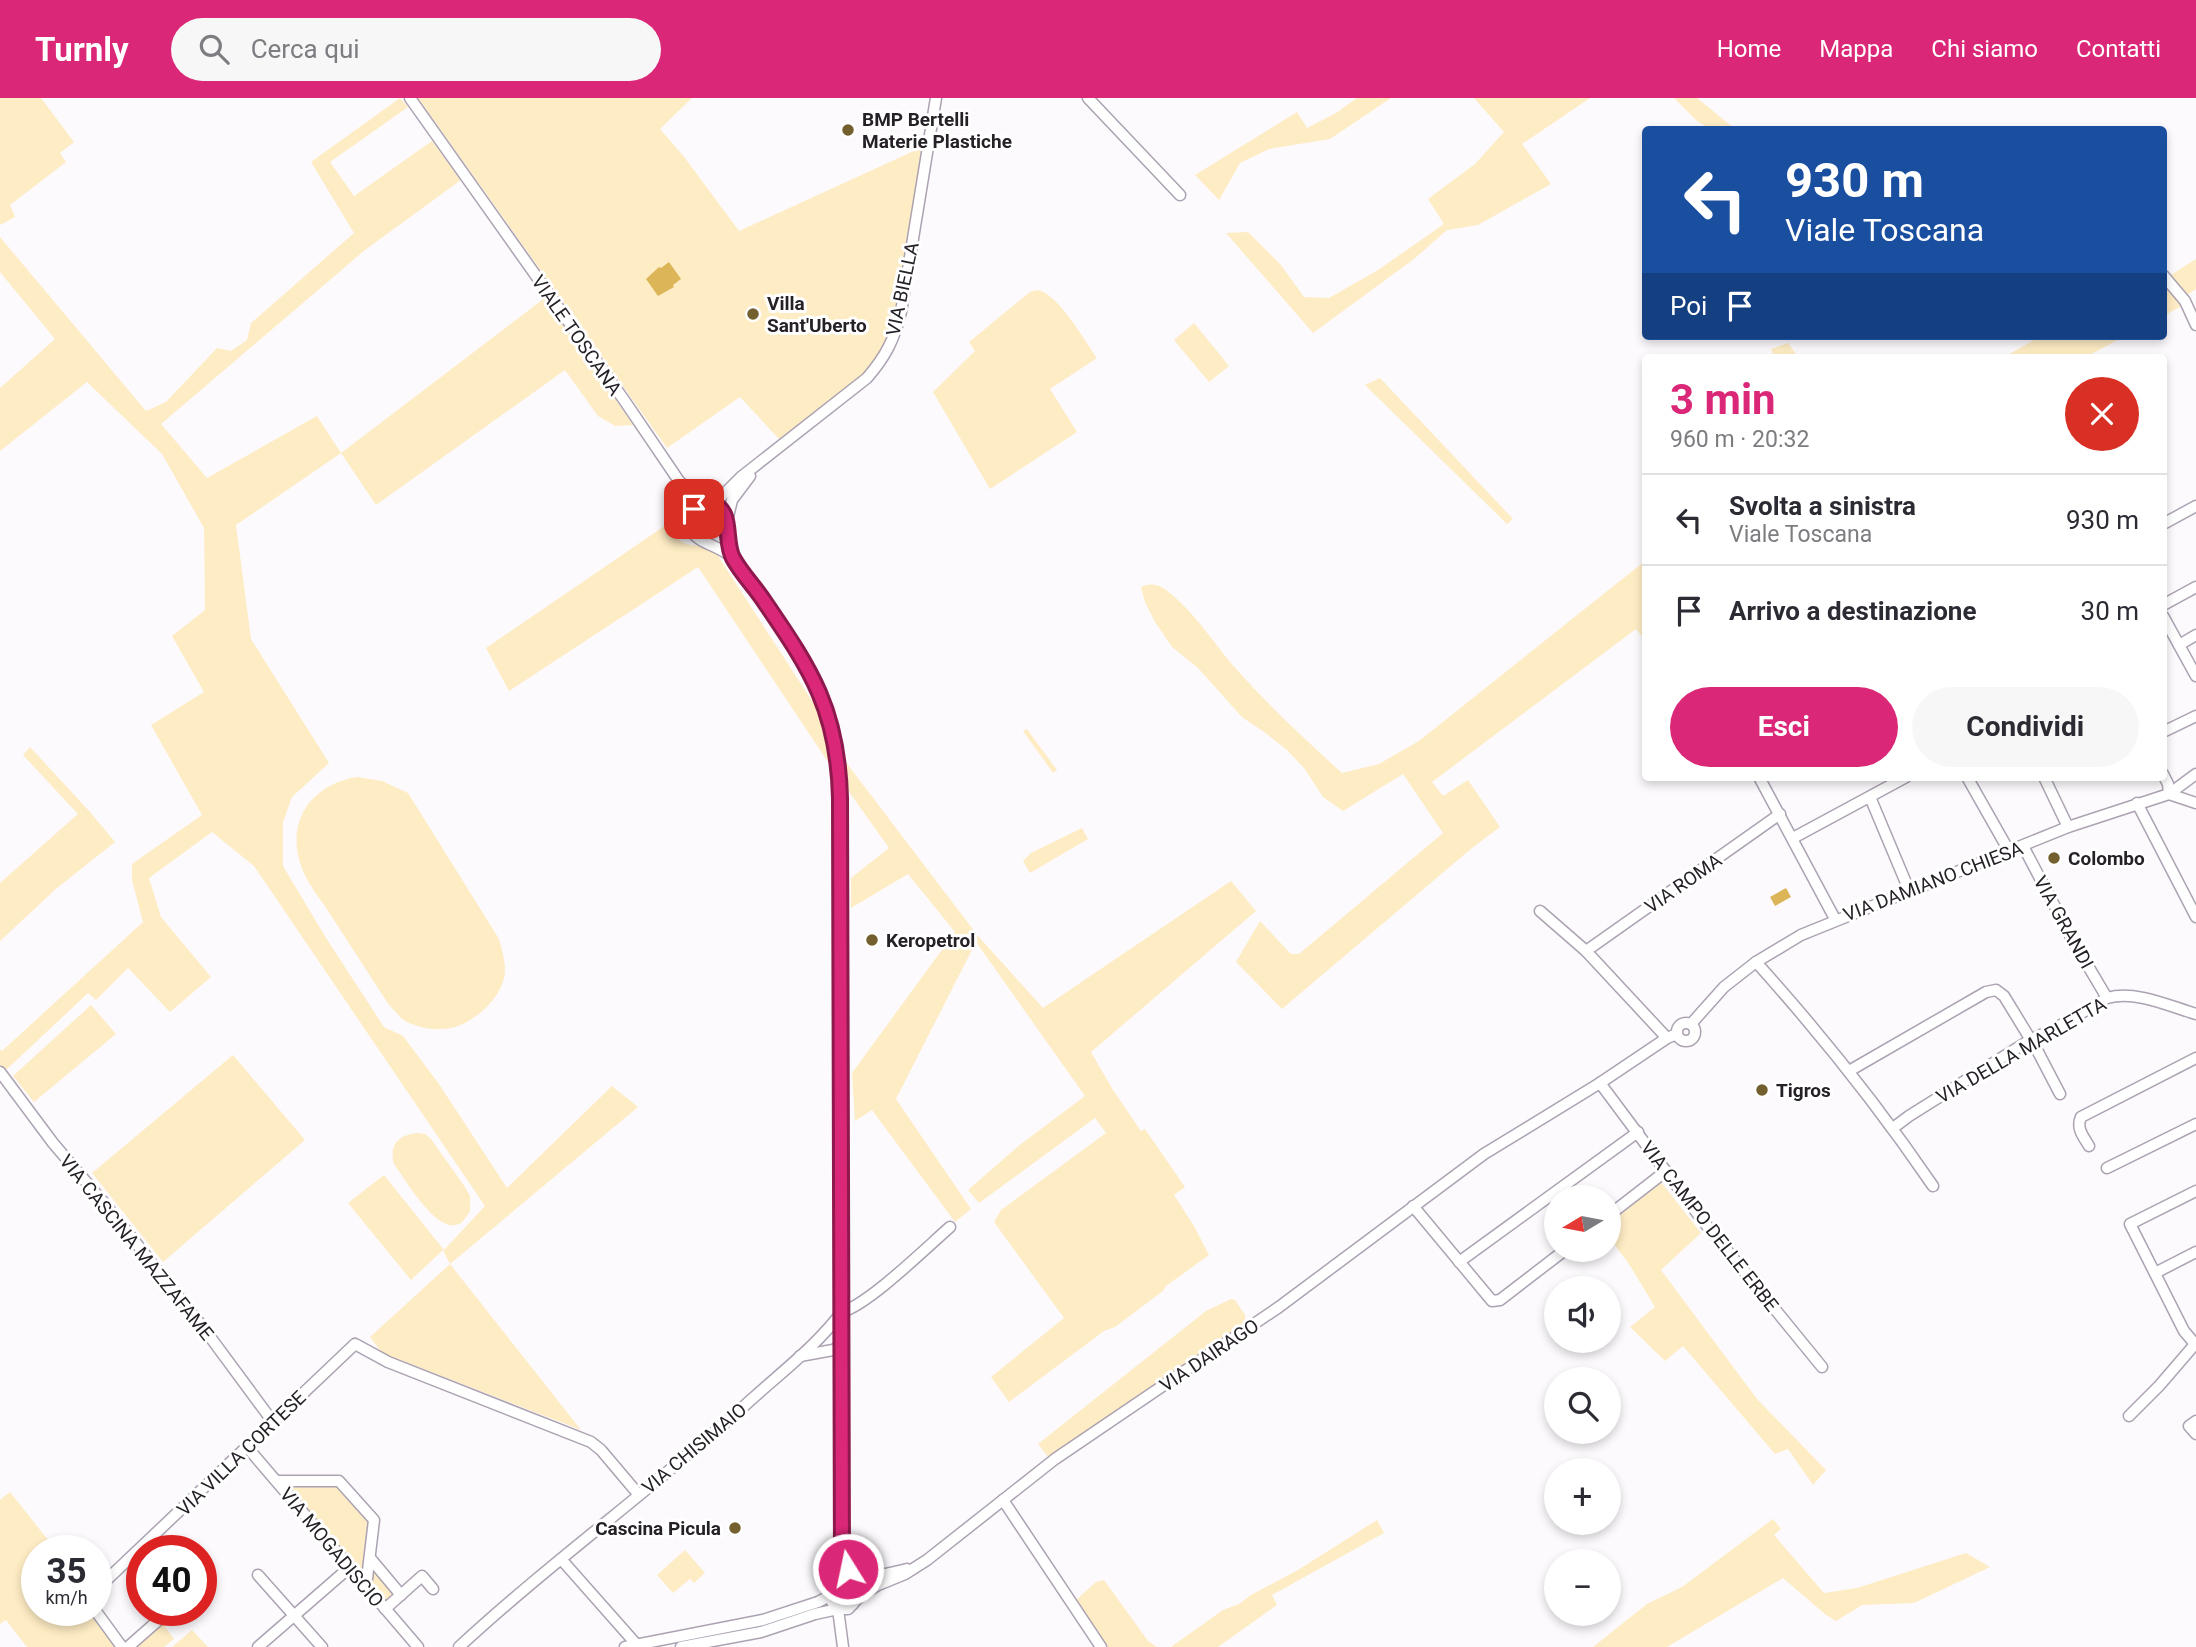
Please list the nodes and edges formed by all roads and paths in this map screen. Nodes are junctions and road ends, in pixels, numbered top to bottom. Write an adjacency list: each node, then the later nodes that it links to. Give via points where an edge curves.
1 (410, 98): 8 (street, VIALE TOSCANA)
2 (936, 98): 7 (street, VIA BIELLA, via 895,337 867,378)
3 (1088, 98): 4 (street)
4 (1180, 195)
5 (2167, 280): 6 (street, via 2185,301)
6 (2196, 325)
7 (759, 464): 9 (street, VIA BIELLA); 13 (street, VIA BIELLA, via 732,500)
8 (679, 481): 9 (street, VIALE TOSCANA); 11 (street, VIALE TOSCANA)
9 (706, 504): 11 (street, via 694,509); 13 (street, VIALE TOSCANA, via 723,510)
10 (2196, 506): 12 (street)
11 (690, 518): 14 (street, VIALE TOSCANA, via 693,534)
12 (2167, 522)
13 (727, 525): 14 (street, via 719,538); 15 (street, VIALE TOSCANA)
14 (708, 542): 15 (street, VIALE TOSCANA)
15 (733, 558): 70 (street, VIALE TOSCANA, via 815,681 837,756)
16 (2196, 587): 17 (street)
17 (2167, 603)
18 (2196, 635): 20 (street)
19 (2168, 636): 20 (street)
20 (2179, 645): 21 (street)
21 (2196, 676)
22 (2196, 716): 23 (street)
23 (2167, 730)
24 (2196, 774): 30 (street, VIA DAMIANO CHIESA)
25 (1763, 781): 34 (street)
26 (1899, 781): 31 (street)
27 (1969, 781): 38 (street)
28 (2046, 781): 35 (street)
29 (2166, 781): 30 (street)
30 (2169, 794): 32 (street, VIA DAMIANO CHIESA); 33 (street)
31 (1870, 797): 36 (street); 39 (street)
32 (2137, 803): 35 (street, VIA DAMIANO CHIESA); 41 (street)
33 (2196, 803)
34 (1780, 814): 36 (street); 43 (street, VIA ROMA)
35 (2068, 827): 37 (street, VIA DAMIANO CHIESA)
36 (1794, 838): 42 (street)
37 (2023, 846): 38 (street, VIA DAMIANO CHIESA); 45 (street, VIA GRANDI)
38 (2009, 851): 39 (street, VIA DAMIANO CHIESA)
39 (1909, 890): 42 (street, VIA DAMIANO CHIESA)
40 (1540, 911): 43 (street)
41 (2196, 917)
42 (1835, 919): 44 (street, VIA DAMIANO CHIESA)
43 (1586, 951): 48 (street)
44 (1756, 962): 47 (street, VIA DAMIANO CHIESA, via 1724,987); 51 (street)
45 (2107, 998): 46 (street, VIA DELLA MARLETTA, via 2137,997); 49 (street, VIA DELLA MARLETTA)
46 (2196, 1014)
47 (1691, 1024): 48 (street, via 1679,1025); 48 (street, via 1695,1031 1692,1039)
48 (1672, 1036): 53 (street)
49 (2030, 1040): 51 (street, via 1996,990); 54 (street); 56 (street, VIA DELLA MARLETTA)
50 (2196, 1058): 58 (street, via 2081,1117 2079,1128)
51 (1849, 1071): 56 (street)
52 (0, 1073): 79 (street, VIA CASCINA MAZZAFAME)
53 (1600, 1083): 57 (street, VIA CAMPO DELLE ERBE); 63 (street, via 1484,1154)
54 (2060, 1094)
55 (2196, 1124): 59 (street)
56 (1893, 1128): 61 (street)
57 (1638, 1132): 60 (street, VIA CAMPO DELLE ERBE); 67 (street)
58 (2089, 1146)
59 (2108, 1168)
60 (1666, 1171): 64 (street); 76 (street, VIA CAMPO DELLE ERBE)
61 (1933, 1186)
62 (2196, 1191): 69 (street, via 2130,1224)
63 (1413, 1206): 67 (street); 83 (street, VIA DAIRAGO, via 1279,1307 1071,1447)
64 (1621, 1206)
65 (950, 1227): 70 (street, VIA CHISIMAIO, via 866,1299)
66 (2196, 1252): 69 (street)
67 (1459, 1262): 68 (street, via 1496,1302)
68 (1549, 1262)
69 (2155, 1273): 72 (street)
70 (841, 1312): 71 (street, VIA CHISIMAIO); 73 (street, VIALE TOSCANA)
71 (817, 1338): 73 (street, via 833,1336); 75 (street, VIA CHISIMAIO)
72 (2195, 1344): 78 (street)
73 (842, 1345): 74 (street); 77 (street, VIALE TOSCANA)
74 (817, 1352): 75 (street); 77 (street)
75 (799, 1356): 82 (street, VIA CHISIMAIO)
76 (1822, 1367)
77 (842, 1370): 86 (street, VIALE TOSCANA)
78 (2129, 1416)
79 (273, 1422): 80 (street, VIA VILLA CORTESE); 82 (street, VIA VILLA CORTESE, via 355,1345 591,1442)
80 (247, 1447): 81 (street, VIA MOGADISCIO); 89 (street, VIA VILLA CORTESE)
81 (277, 1481): 84 (street, via 340,1482 374,1520); 88 (street, VIA MOGADISCIO)
82 (639, 1495): 85 (street, VIA CHISIMAIO)
83 (1003, 1500): 87 (street, VIA DAIRAGO); 114 (street)
84 (370, 1559): 92 (street); 96 (street)
85 (561, 1559): 105 (street); 111 (street, VIA CHISIMAIO)
86 (842, 1563): 87 (street, via 869,1576); 94 (street, VIALE TOSCANA); 95 (street, VIALE TOSCANA)
87 (918, 1566): 91 (street, VIA DAIRAGO)
88 (350, 1567): 92 (street, VIA MOGADISCIO); 100 (street)
89 (112, 1575)
90 (258, 1575): 100 (street)
91 (878, 1585): 94 (street); 97 (street)
92 (366, 1587): 98 (street, VIA MOGADISCIO)
93 (433, 1589): 96 (street, via 422,1576)
94 (848, 1589): 95 (street); 97 (street, via 854,1596)
95 (834, 1592): 99 (street, via 832,1602); 105 (street, via 760,1621)
96 (401, 1595): 98 (street)
97 (852, 1605): 99 (street); 104 (street)
98 (385, 1609): 110 (street, VIA MOGADISCIO)
99 (838, 1609): 103 (street); 104 (street)
100 (294, 1615): 108 (street); 109 (street)
101 (107, 1626): 106 (street)
102 (152, 1626): 107 (street)
103 (731, 1642): 113 (street)
104 (843, 1644)
105 (637, 1645): 112 (street)
106 (122, 1647)
107 (128, 1647)
108 (258, 1647)
109 (322, 1647)
110 (418, 1647)
111 (459, 1647)
112 (625, 1647)
113 (681, 1647)
114 (1101, 1647)

